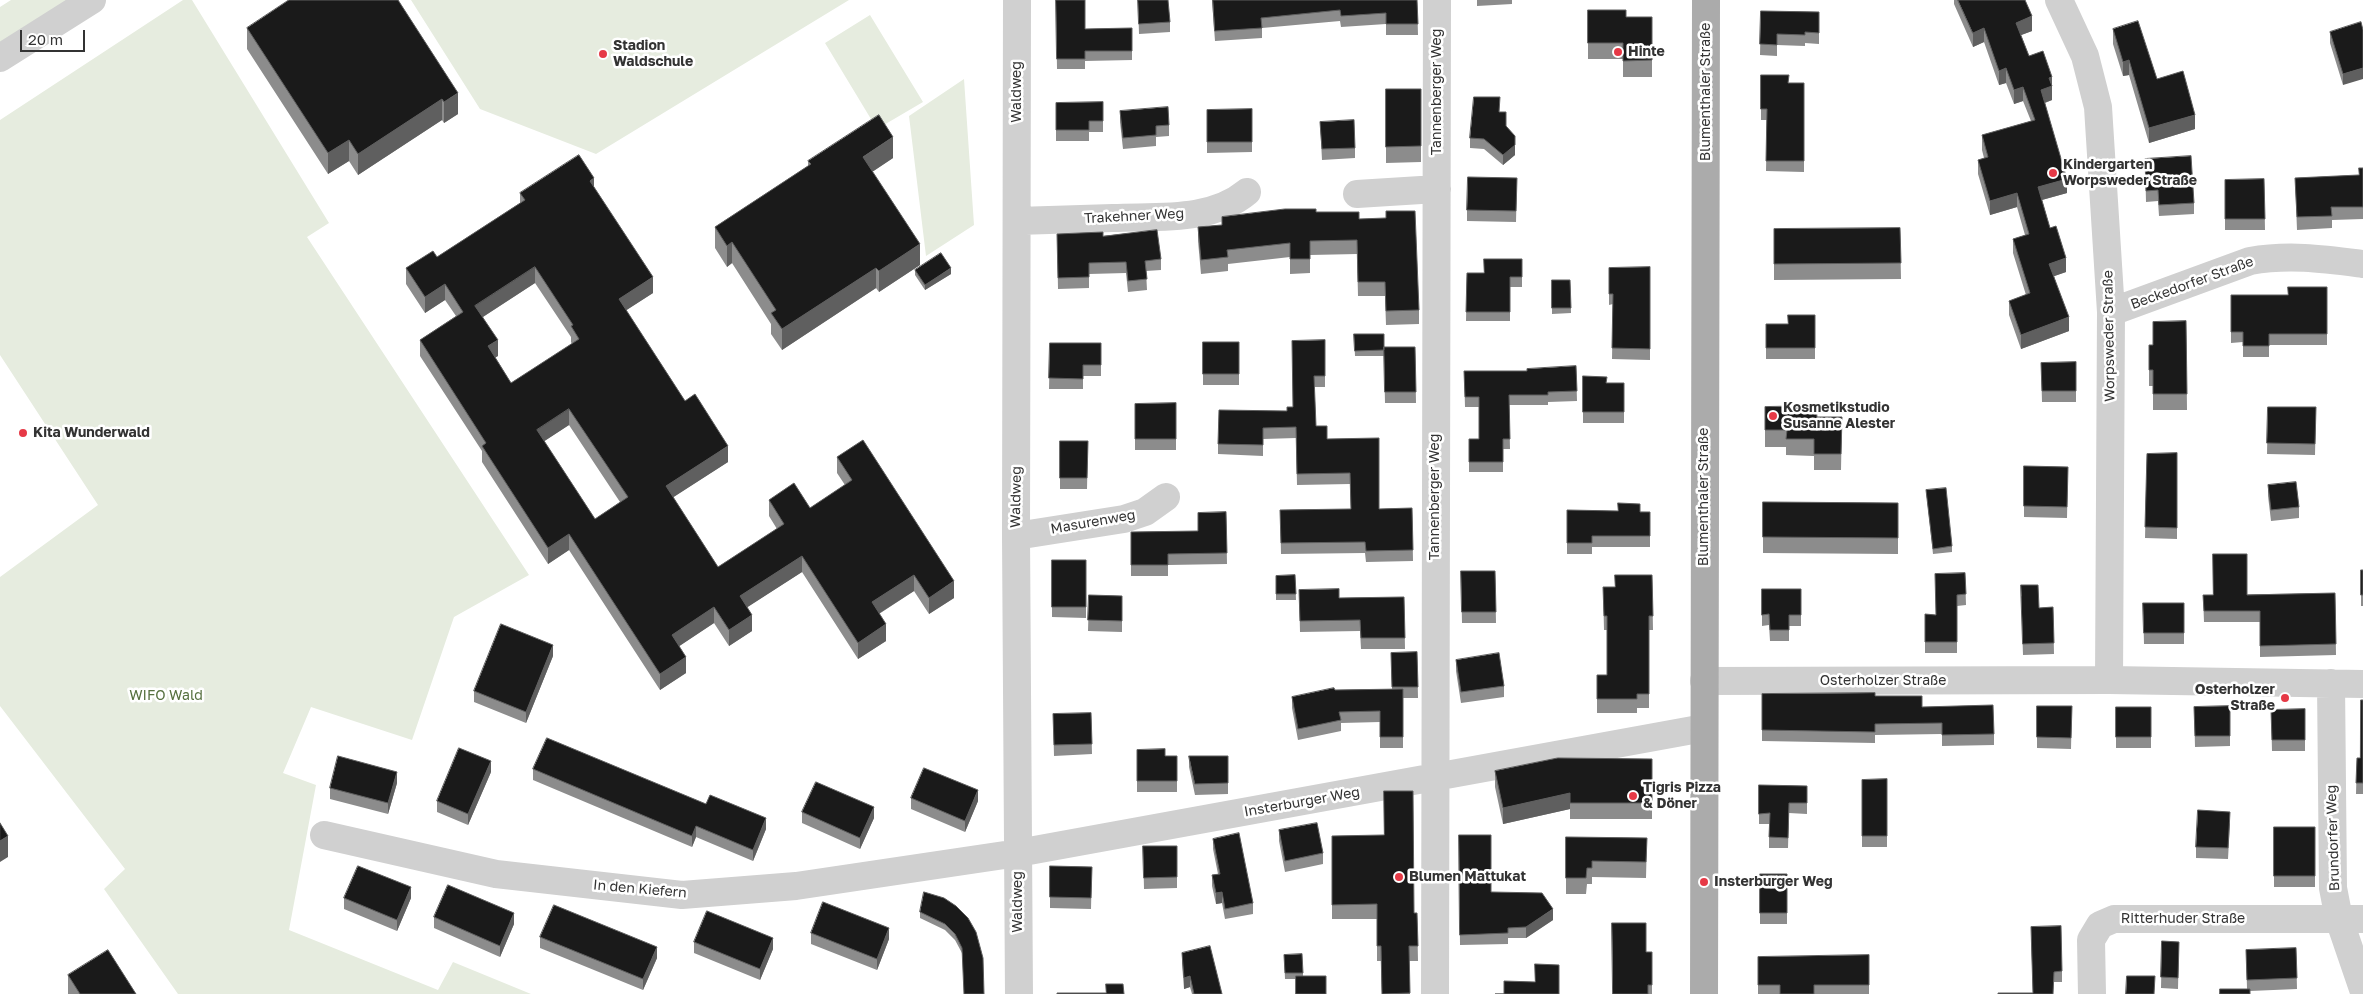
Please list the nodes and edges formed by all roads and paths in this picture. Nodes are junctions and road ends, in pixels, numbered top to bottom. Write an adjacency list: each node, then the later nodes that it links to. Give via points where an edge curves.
1 (92, 0): 6 (street)
2 (1017, 0): 10 (street, Waldweg)
3 (1437, 0): 7 (street, Tannenberger Weg)
4 (1706, 0): 16 (main road, Blumenthaler Straße)
5 (2058, 0): 12 (street, Worpsweder Straße, via 2086,56 2098,107)
6 (0, 58)
7 (1437, 189): 9 (street); 20 (street, Tannenberger Weg)
8 (1246, 192): 10 (street, Trakehner Weg, via 1236,201 1219,208 1184,216)
9 (1357, 194)
10 (1017, 221): 14 (street, Waldweg)
11 (2363, 264): 12 (street, Beckedorfer Straße, via 2304,256 2264,258)
12 (2111, 312): 15 (street, Worpsweder Straße)
13 (1166, 497): 14 (street, Masurenweg, via 1145,512 1124,520)
14 (1016, 536): 22 (street, Waldweg)
15 (2109, 680): 16 (street, Osterholzer Straße); 17 (street, Osterholzer Straße)
16 (1704, 681): 19 (main road, Blumenthaler Straße)
17 (2331, 683): 18 (street, Osterholzer Straße); 23 (street, Brundorfer Weg, via 2333,888)
18 (2363, 684)
19 (1704, 728): 20 (street, Insterburger Weg); 27 (main road, Blumenthaler Straße)
20 (1436, 777): 22 (street, Insterburger Weg); 26 (street, Tannenberger Weg)
21 (324, 835): 22 (street, In den Kiefern, via 496,874 682,895 796,886)
22 (1018, 853): 25 (street, Waldweg)
23 (2351, 919): 24 (street, Brundorfer Weg); 28 (street, Ritterhuder Straße, via 2114,919 2100,925 2091,940)
24 (2363, 989)
25 (1019, 994)
26 (1435, 994)
27 (1704, 994)
28 (2092, 994)

